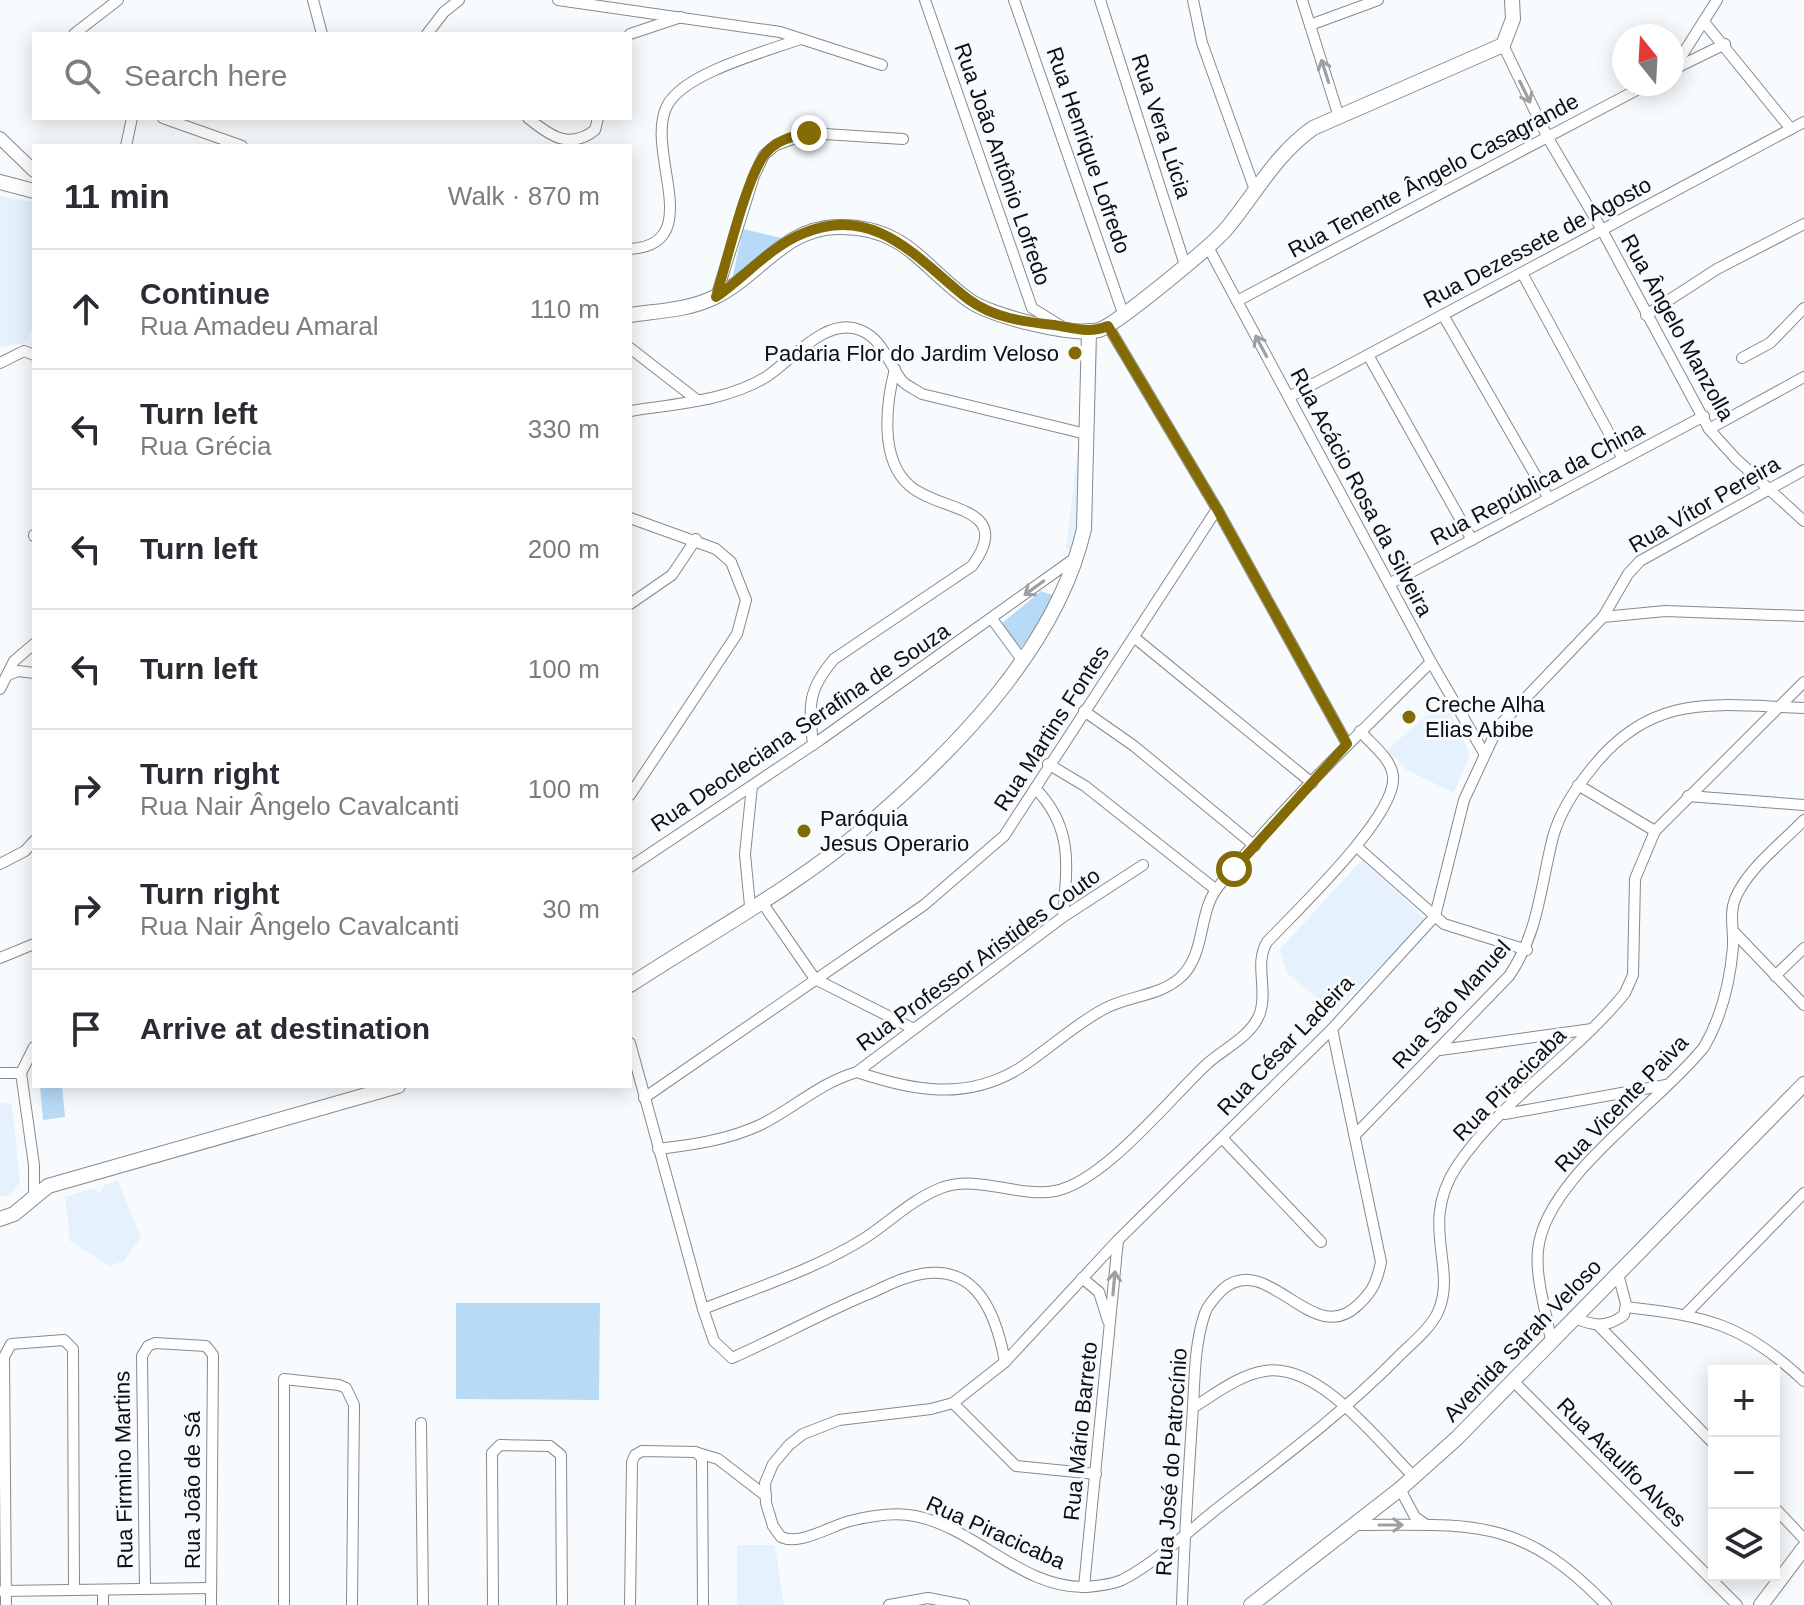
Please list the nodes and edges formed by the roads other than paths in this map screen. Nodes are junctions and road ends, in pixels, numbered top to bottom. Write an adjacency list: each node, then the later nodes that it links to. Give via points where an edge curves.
1 (118, 0): 16 (street)
2 (313, 0): 17 (street)
3 (459, 0): 18 (street)
4 (558, 0): 13 (street)
5 (925, 0): 56 (street, Rua João Antônio Lofredo, via 1032,308)
6 (1014, 0): 52 (street, Rua Henrique Lofredo)
7 (1100, 0): 47 (street, Rua Vera Lúcia)
8 (1193, 0): 42 (street, via 1202,43)
9 (1302, 0): 15 (street)
10 (1378, 0): 15 (street)
11 (1717, 0): 14 (street)
12 (1513, 1): 22 (main road)
13 (683, 16): 19 (street); 20 (street)
14 (1704, 22): 21 (street); 23 (street)
15 (1310, 25): 27 (street, one-way to 15)
16 (77, 32)
17 (321, 32)
18 (429, 32)
19 (632, 33)
20 (801, 39): 25 (street); 46 (street, via 694,81 669,103 662,136 667,231 651,247)
21 (1725, 44): 24 (street); 33 (street)
22 (1503, 45): 27 (main road); 35 (street, Rua Ângelo Manzolla, one-way to 35)
23 (1684, 53)
24 (1684, 64)
25 (882, 65)
26 (1626, 96): 35 (street, Rua Tenente Ângelo Casagrande)
27 (1339, 117): 42 (main road, via 1295,141)
28 (132, 120): 37 (street)
29 (169, 120): 38 (street)
30 (531, 120): 31 (street, via 570,141 595,130)
31 (598, 120)
32 (1804, 122): 33 (street, Rua Dezessete de Agosto)
33 (1791, 129): 44 (street, Rua Dezessete de Agosto)
34 (0, 138): 39 (street)
35 (1548, 138): 44 (street, Rua Ângelo Manzolla); 50 (street, Rua Tenente Ângelo Casagrande)
36 (903, 139): 49 (street, via 809,133 764,155)
37 (126, 144)
38 (236, 144)
39 (32, 169)
40 (0, 182): 41 (main road)
41 (32, 190)
42 (1255, 190): 45 (main road)
43 (1804, 224): 55 (street, via 1717,269)
44 (1602, 230): 48 (street, Rua Dezessete de Agosto); 55 (street, Rua Ângelo Manzolla)
45 (1208, 247): 47 (main road); 50 (street, Rua Acácio Rosa da Silveira)
46 (632, 249)
47 (1185, 265): 52 (main road)
48 (1522, 273): 54 (street, Rua Dezessete de Agosto); 72 (street)
49 (716, 297): 53 (main road); 56 (main road, via 804,232 839,226 874,232 907,246 989,312)
50 (1237, 301): 66 (street, Rua Acácio Rosa da Silveira, one-way to 50)
51 (1804, 308): 62 (street, via 1770,343)
52 (1123, 313): 57 (main road)
53 (632, 315)
54 (1443, 315): 61 (street, Rua Dezessete de Agosto); 75 (street)
55 (1646, 315): 69 (street, Rua Ângelo Manzolla)
56 (1061, 326): 58 (main road)
57 (1108, 326): 58 (main road); 76 (street)
58 (1089, 331): 71 (main road)
59 (632, 350): 67 (street)
60 (32, 354): 63 (street, via 24,351)
61 (1368, 355): 66 (street, Rua Dezessete de Agosto); 80 (street)
62 (1742, 358)
63 (0, 363)
64 (895, 369): 67 (street, via 876,339 858,328 838,329 818,337 751,385); 71 (street, via 903,383 922,394); 100 (street, via 888,433 896,464 909,485 973,514 986,532 986,544 972,566 834,659 810,696)
65 (1804, 377): 70 (street)
66 (1289, 397): 82 (street, Rua Acácio Rosa da Silveira)
67 (697, 400): 68 (street)
68 (632, 411)
69 (1704, 416): 70 (street, Rua Ângelo Manzolla); 72 (street, Rua República da China)
70 (1709, 429): 74 (street, Rua Ângelo Manzolla)
71 (1086, 434): 81 (main road, via 1086,513)
72 (1623, 459): 75 (street, Rua República da China)
73 (1804, 470): 74 (street, Rua Vítor Pereira)
74 (1768, 488): 78 (street, Rua Ângelo Manzolla); 85 (street, Rua Vítor Pereira, via 1640,561)
75 (1549, 499): 80 (street, Rua República da China)
76 (1217, 509): 87 (street, Rua Martins Fontes); 99 (street)
77 (632, 519): 79 (street)
78 (1804, 521)
79 (696, 539): 83 (street, via 672,575); 107 (street, via 731,562 746,600 743,618)
80 (1472, 540): 82 (street, Rua República da China)
81 (1076, 557): 86 (street, Rua Deocleciana Serafina de Souza, one-way to 86); 89 (main road, via 1046,626)
82 (1389, 584): 90 (street, Rua Acácio Rosa da Silveira)
83 (632, 603)
84 (1804, 616): 85 (street, via 1665,611)
85 (1603, 617): 101 (street, Rua César Ladeira, via 1498,727)
86 (992, 619): 89 (street); 100 (street, Rua Deocleciana Serafina de Souza)
87 (1135, 638): 97 (street, Rua Martins Fontes); 103 (street)
88 (32, 646): 92 (street, via 14,661)
89 (1023, 661): 119 (main road, via 946,750 864,828)
90 (1431, 662): 98 (street); 101 (street, Rua Acácio Rosa da Silveira)
91 (32, 673): 92 (street)
92 (8, 675): 94 (street)
93 (1804, 682): 95 (street, Rua Piracicaba)
94 (0, 689)
95 (1780, 707): 96 (street, Rua São Manuel); 104 (street, Rua São Manuel, via 1694,706 1656,714 1629,729); 108 (street, Rua Piracicaba)
96 (1804, 708)
97 (1084, 711): 102 (street, Rua Martins Fontes); 113 (street)
98 (1360, 731): 99 (street); 114 (street, via 1392,771 1392,789)
99 (1347, 744): 103 (street)
100 (813, 745): 105 (street, Rua Deocleciana Serafina de Souza)
101 (1484, 753): 120 (street, Rua César Ladeira, via 1464,800)
102 (1048, 764): 106 (street, Rua Martins Fontes); 118 (street, via 1085,786)
103 (1312, 783): 113 (street)
104 (1578, 785): 111 (street); 125 (street, Rua São Manuel, via 1554,834)
105 (752, 786): 117 (street, Rua Deocleciana Serafina de Souza); 119 (street, via 745,854)
106 (1035, 788): 121 (street, via 1060,820 1066,871); 128 (street, Rua Martins Fontes, via 1004,836 980,860)
107 (632, 792)
108 (1688, 796): 109 (street); 111 (street, Rua Piracicaba)
109 (1804, 805)
110 (1804, 820): 122 (street, Rua Vicente Paiva, via 1742,886 1733,904)
111 (1655, 831): 134 (street, Rua Piracicaba, via 1635,879 1633,975 1625,993)
112 (32, 843): 115 (street)
113 (1255, 846): 118 (street)
114 (1357, 847): 120 (street); 158 (street, via 1261,952 1260,1013 1248,1032 1081,1180 1040,1192 946,1186 909,1204 865,1238)
115 (0, 864)
116 (1143, 865): 121 (street, Rua Professor Aristides Couto)
117 (632, 866)
118 (1215, 889): 139 (street, via 1184,974 1150,995 1106,1008 1007,1075 939,1091 900,1087)
119 (756, 904): 128 (street); 129 (main road)
120 (1435, 916): 125 (street, via 1444,924); 132 (street, Rua César Ladeira)
121 (1063, 917): 131 (street, Rua Professor Aristides Couto)
122 (1734, 932): 127 (street); 142 (street, Rua Vicente Paiva, via 1716,1026 1690,1065)
123 (32, 945): 126 (street)
124 (1804, 948): 127 (street)
125 (1527, 950): 133 (street, Rua São Manuel)
126 (0, 958)
127 (1775, 976): 130 (street)
128 (815, 979): 131 (street); 145 (street, Rua Martins Fontes)
129 (632, 984)
130 (1804, 1005)
131 (912, 1028): 139 (street, Rua Professor Aristides Couto)
132 (1332, 1029): 147 (street, Rua José do Patrocínio); 148 (street, Rua César Ladeira)
133 (1460, 1029): 135 (street); 136 (street, Rua São Manuel)
134 (1592, 1029): 135 (street); 146 (street, Rua Piracicaba)
135 (1472, 1045): 136 (street)
136 (1440, 1050): 147 (street, Rua São Manuel)
137 (32, 1051): 141 (street)
138 (632, 1051): 145 (street)
139 (857, 1072): 149 (street, Rua Professor Aristides Couto, via 824,1084 760,1125)
140 (0, 1073): 141 (street)
141 (21, 1073): 151 (street)
142 (1668, 1085): 146 (street); 163 (street, Rua Vicente Paiva, via 1575,1176 1548,1218 1538,1249)
143 (391, 1088): 151 (main road, via 62,1181)
144 (1801, 1093): 155 (main road, Avenida Sarah Veloso)
145 (644, 1098): 149 (street)
146 (1503, 1115): 170 (street, Rua Piracicaba, via 1457,1167 1440,1202 1442,1299 1432,1323)
147 (1356, 1134): 169 (street, Rua José do Patrocínio, via 1381,1262 1373,1291 1340,1318 1319,1316 1261,1282 1230,1284 1206,1311 1195,1361)
148 (1223, 1139): 153 (street, Rua César Ladeira); 154 (street)
149 (658, 1149): 158 (street)
150 (1804, 1193): 159 (street)
151 (34, 1196): 152 (main road)
152 (0, 1219)
153 (1118, 1240): 156 (street, Rua César Ladeira); 162 (street, Rua Mário Barreto, one-way to 153)
154 (1321, 1242)
155 (1618, 1274): 157 (street); 160 (main road, Avenida Sarah Veloso)
156 (1082, 1278): 162 (street, Rua Mário Barreto, via 1099,1292); 164 (street, Rua César Ladeira)
157 (1626, 1307): 159 (street); 161 (street, via 1612,1324)
158 (703, 1309): 164 (street, via 714,1341 732,1358 904,1278 944,1273 973,1286 985,1301)
159 (1686, 1314): 167 (street, via 1738,1330)
160 (1574, 1318): 161 (street); 163 (main road, Avenida Sarah Veloso)
161 (1598, 1325): 172 (street)
162 (1110, 1326): 174 (street, Rua Mário Barreto)
163 (1551, 1342): 166 (main road, Avenida Sarah Veloso)
164 (1005, 1362): 168 (street, Rua César Ladeira)
165 (213, 1374): 187 (street, Rua João de Sá); 188 (street, Rua Firmino Martins, via 213,1355 206,1346 155,1343 142,1356)
166 (1513, 1381): 175 (main road, Avenida Sarah Veloso); 207 (street, Rua Ataulfo Alves)
167 (1804, 1381)
168 (953, 1403): 174 (street, via 1016,1466); 177 (street, Rua César Ladeira, via 839,1420 803,1434 773,1464)
169 (1194, 1407): 170 (street, via 1240,1379 1280,1370 1304,1377); 181 (street, Rua José do Patrocínio)
170 (1345, 1407): 175 (street); 181 (street, Rua Piracicaba)
171 (421, 1423): 198 (street)
172 (1708, 1438)
173 (698, 1453): 177 (street, via 718,1459); 201 (street, via 642,1451 633,1457); 202 (street)
174 (1096, 1474): 186 (street, Rua Mário Barreto)
175 (1414, 1477): 176 (main road, Avenida Sarah Veloso)
176 (1400, 1489): 179 (main road, Avenida Sarah Veloso); 180 (street, via 1415,1517)
177 (766, 1496): 186 (street, Rua Piracicaba, via 773,1526 788,1540 849,1521 913,1516 955,1531 1044,1580)
178 (1776, 1509): 182 (street)
179 (1354, 1525): 180 (street, one-way to 180); 192 (main road, Avenida Sarah Veloso)
180 (1427, 1525): 206 (street, via 1479,1527 1542,1549)
181 (1185, 1534): 184 (street, Rua Piracicaba); 185 (street, Rua José do Patrocínio)
182 (1804, 1539)
183 (1804, 1548): 208 (main road)
184 (1155, 1555): 185 (street, via 1176,1558); 186 (street, Rua Piracicaba, via 1123,1579)
185 (1183, 1567): 205 (street, Rua José do Patrocínio)
186 (1084, 1587)
187 (211, 1588): 188 (street); 195 (street, Rua João de Sá)
188 (145, 1589): 190 (street)
189 (74, 1590): 190 (street); 191 (street); 191 (street, via 73,1349 64,1340 19,1341 4,1357)
190 (103, 1590): 194 (street)
191 (3, 1591): 193 (street)
192 (1259, 1603)
193 (6, 1605)
194 (103, 1605)
195 (211, 1605)
196 (284, 1605): 197 (street, via 284,1379 339,1385 354,1405)
197 (352, 1605)
198 (423, 1605)
199 (493, 1605): 200 (street, via 493,1450 500,1445 550,1446 558,1451)
200 (562, 1605)
201 (630, 1605)
202 (703, 1605)
203 (889, 1605): 204 (street, via 928,1598)
204 (964, 1605)
205 (1182, 1605)
206 (1606, 1605)
207 (1737, 1605)
208 (1761, 1605)

